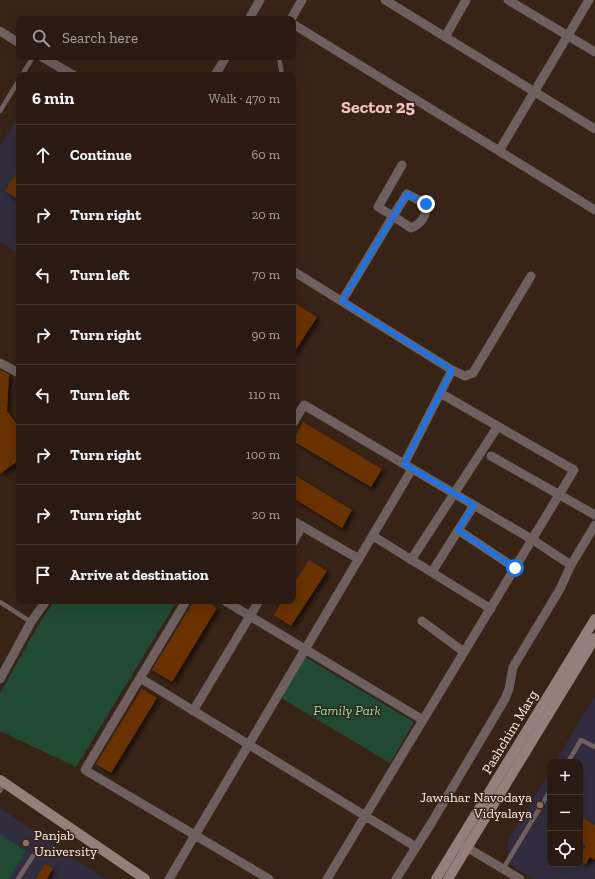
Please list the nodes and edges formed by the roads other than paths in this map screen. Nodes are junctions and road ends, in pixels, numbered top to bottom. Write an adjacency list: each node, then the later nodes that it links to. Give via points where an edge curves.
1 (260, 0): 7 (street)
2 (302, 0): 8 (street)
3 (385, 0): 12 (street)
4 (466, 0): 12 (street)
5 (508, 0): 11 (street)
6 (589, 0): 11 (street)
7 (251, 16)
8 (293, 16)
9 (296, 26): 27 (street)
10 (0, 31): 13 (street)
11 (566, 35): 14 (street); 24 (street)
12 (444, 37): 24 (street)
13 (16, 41)
14 (595, 52)
15 (31, 60): 19 (lane)
16 (47, 60): 20 (street)
17 (224, 60): 21 (street)
18 (280, 60): 22 (lane)
19 (24, 72)
20 (68, 72)
21 (217, 72)
22 (282, 72)
23 (16, 85): 25 (lane)
24 (534, 92): 26 (street); 27 (street)
25 (0, 111)
26 (595, 129)
27 (499, 151): 29 (street)
28 (402, 165): 32 (street, via 378,207 394,216)
29 (595, 210)
30 (296, 272): 32 (street)
31 (531, 276): 34 (street, via 473,373 465,376)
32 (342, 301): 34 (street)
33 (0, 363): 35 (street)
34 (452, 370): 36 (street)
35 (16, 371)
36 (440, 393): 38 (street); 40 (street)
37 (296, 418): 40 (street, via 304,405)
38 (498, 426): 41 (street); 42 (street, via 574,470)
39 (492, 456): 42 (street)
40 (408, 467): 41 (street); 49 (street)
41 (453, 493): 43 (street); 53 (street)
42 (560, 495): 44 (street); 51 (street)
43 (474, 505): 48 (street); 51 (street)
44 (595, 515)
45 (296, 522): 47 (street)
46 (595, 525): 54 (street)
47 (302, 526): 50 (street); 52 (street)
48 (458, 530): 55 (street); 56 (street)
49 (373, 536): 52 (street); 53 (street)
50 (296, 537)
51 (532, 540): 54 (street); 55 (street)
52 (359, 559): 68 (street)
53 (411, 560): 56 (street)
54 (571, 565): 82 (street, via 560,589 513,667 505,700)
55 (515, 568): 62 (street)
56 (432, 572): 62 (street)
57 (0, 602): 66 (lane)
58 (44, 604): 66 (street)
59 (184, 604): 71 (street)
60 (230, 604): 63 (street)
61 (257, 604): 63 (street)
62 (491, 608): 69 (street)
63 (250, 616): 68 (street); 72 (street)
64 (595, 619): 81 (main road, Pashchim Marg)
65 (422, 621): 69 (street)
66 (31, 622): 70 (street)
67 (595, 638): 81 (main road)
68 (305, 649): 73 (street); 74 (street)
69 (464, 652): 73 (street)
70 (1, 674)
71 (140, 678): 72 (street); 80 (street, via 85,770)
72 (193, 711): 74 (street)
73 (423, 720): 79 (street)
74 (248, 744): 79 (street); 80 (street)
75 (595, 747): 76 (lane, via 581,740)
76 (570, 759)
77 (0, 787): 86 (main road); 87 (main road)
78 (548, 795): 84 (lane)
79 (365, 816): 82 (street); 90 (street)
80 (195, 835): 88 (street); 89 (street)
81 (462, 845): 84 (street); 92 (main road, Pashchim Marg); 93 (main road)
82 (416, 847): 91 (street)
83 (33, 856): 85 (lane)
84 (503, 869): 94 (street)
85 (18, 879)
86 (134, 879)
87 (145, 879)
88 (169, 879)
89 (269, 879)
90 (326, 879)
91 (396, 879)
92 (436, 879)
93 (448, 879)
94 (520, 879)

